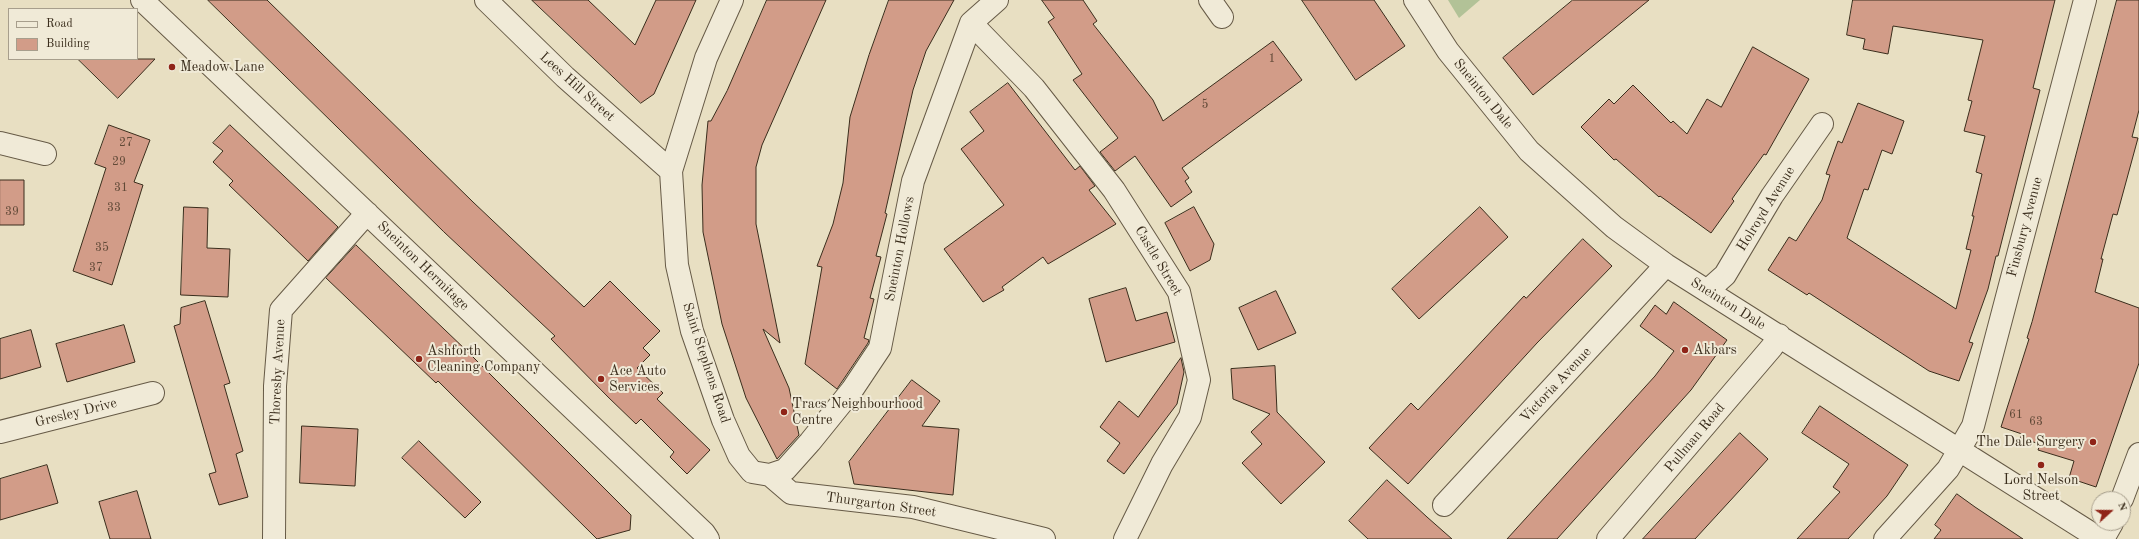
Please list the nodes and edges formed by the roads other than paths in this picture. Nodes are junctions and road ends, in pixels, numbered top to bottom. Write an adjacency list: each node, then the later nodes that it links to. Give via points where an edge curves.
1 (142, 0): 12 (street, Sneinton Hermitage)
2 (486, 0): 11 (street, Lees Hill Street, via 565,77)
3 (732, 0): 11 (street, Saint Stephens Road, via 706,58)
4 (997, 0): 7 (street, Sneinton Hollows)
5 (1415, 0): 13 (street, Sneinton Dale, via 1448,51 1529,151 1614,227)
6 (2085, 0): 18 (street, Finsbury Avenue, via 1973,426)
7 (971, 23): 20 (street, Sneinton Hollows, via 913,181 880,348 852,390 810,442 785,470); 26 (street, Castle Street, via 1034,88 1114,190 1179,292 1199,380 1190,417 1162,464)
8 (1822, 124): 14 (street, Holroyd Avenue, via 1772,196 1725,275)
9 (0, 143): 10 (street)
10 (45, 154)
11 (671, 171): 20 (street, Saint Stephens Road, via 677,265 692,331 723,420 739,456 752,472)
12 (367, 213): 23 (street, Sneinton Hermitage); 24 (street, Thoresby Avenue, via 281,310 275,386)
13 (1666, 265): 14 (street, Sneinton Dale); 22 (street, Victoria Avenue)
14 (1707, 291): 15 (street, Sneinton Dale)
15 (1779, 335): 18 (street, Sneinton Dale); 27 (street, Pullman Road, via 1772,347)
16 (153, 393): 17 (street, Gresley Drive)
17 (0, 432)
18 (1958, 451): 28 (street, via 1948,469); 29 (street, Sneinton Dale)
19 (2139, 454): 21 (street)
20 (770, 475): 25 (street, Thurgarton Street, via 791,493 912,507)
21 (2125, 491)
22 (1444, 505)
23 (706, 537)
24 (274, 539)
25 (1044, 539)
26 (1125, 539)
27 (1608, 539)
28 (1885, 539)
29 (2102, 539)

